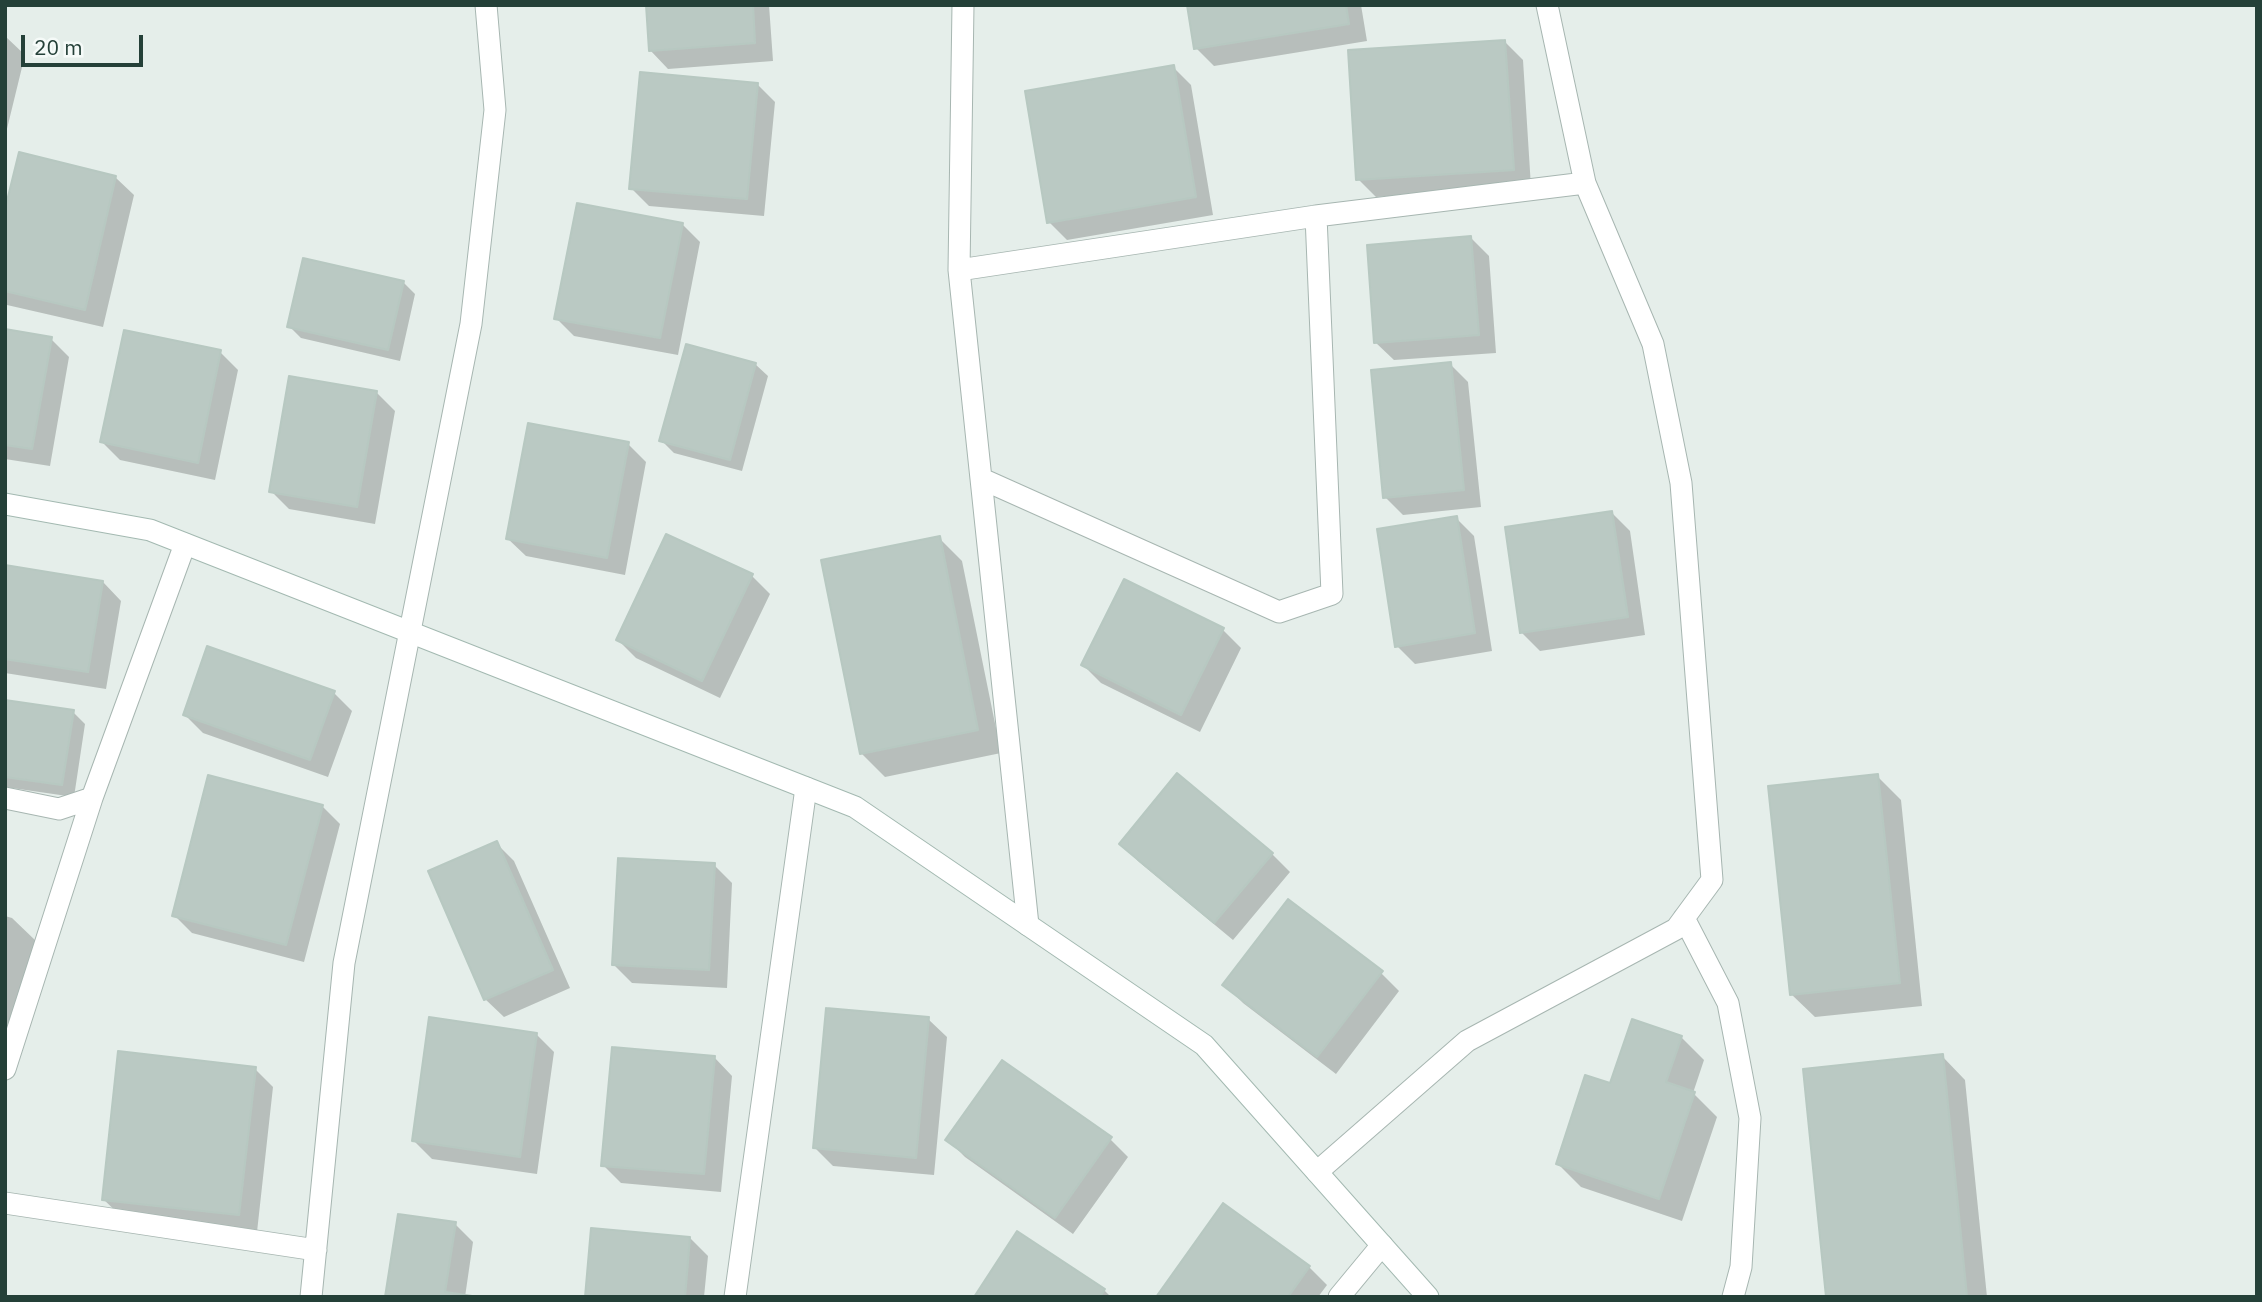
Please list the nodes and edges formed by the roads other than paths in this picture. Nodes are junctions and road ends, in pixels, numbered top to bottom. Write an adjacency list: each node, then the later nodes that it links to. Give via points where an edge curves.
1 (486, 5): 10 (street, via 495,110 471,324)
2 (963, 5): 6 (street)
3 (1547, 5): 4 (street)
4 (1585, 183): 5 (street); 14 (street, via 1653,344 1681,483 1712,880)
5 (1316, 216): 6 (street); 7 (street, via 1332,594 1279,612)
6 (959, 270): 7 (street)
7 (982, 480): 15 (street)
8 (5, 504): 9 (street, via 150,530)
9 (185, 544): 10 (street); 13 (street)
10 (408, 631): 11 (street); 20 (street, via 344,963)
11 (806, 788): 15 (street, via 855,807); 22 (street)
12 (5, 798): 13 (street, via 59,809)
13 (92, 798): 16 (street)
14 (1684, 918): 17 (street, via 1676,929 1467,1041); 25 (street, via 1728,1003 1750,1118 1741,1267)
15 (1028, 925): 17 (street, via 1204,1045)
16 (5, 1069)
17 (1317, 1172): 19 (street)
18 (5, 1203): 20 (street)
19 (1382, 1245): 23 (street); 24 (street)
20 (316, 1250): 21 (street)
21 (311, 1297)
22 (735, 1297)
23 (1339, 1297)
24 (1428, 1297)
25 (1733, 1297)

